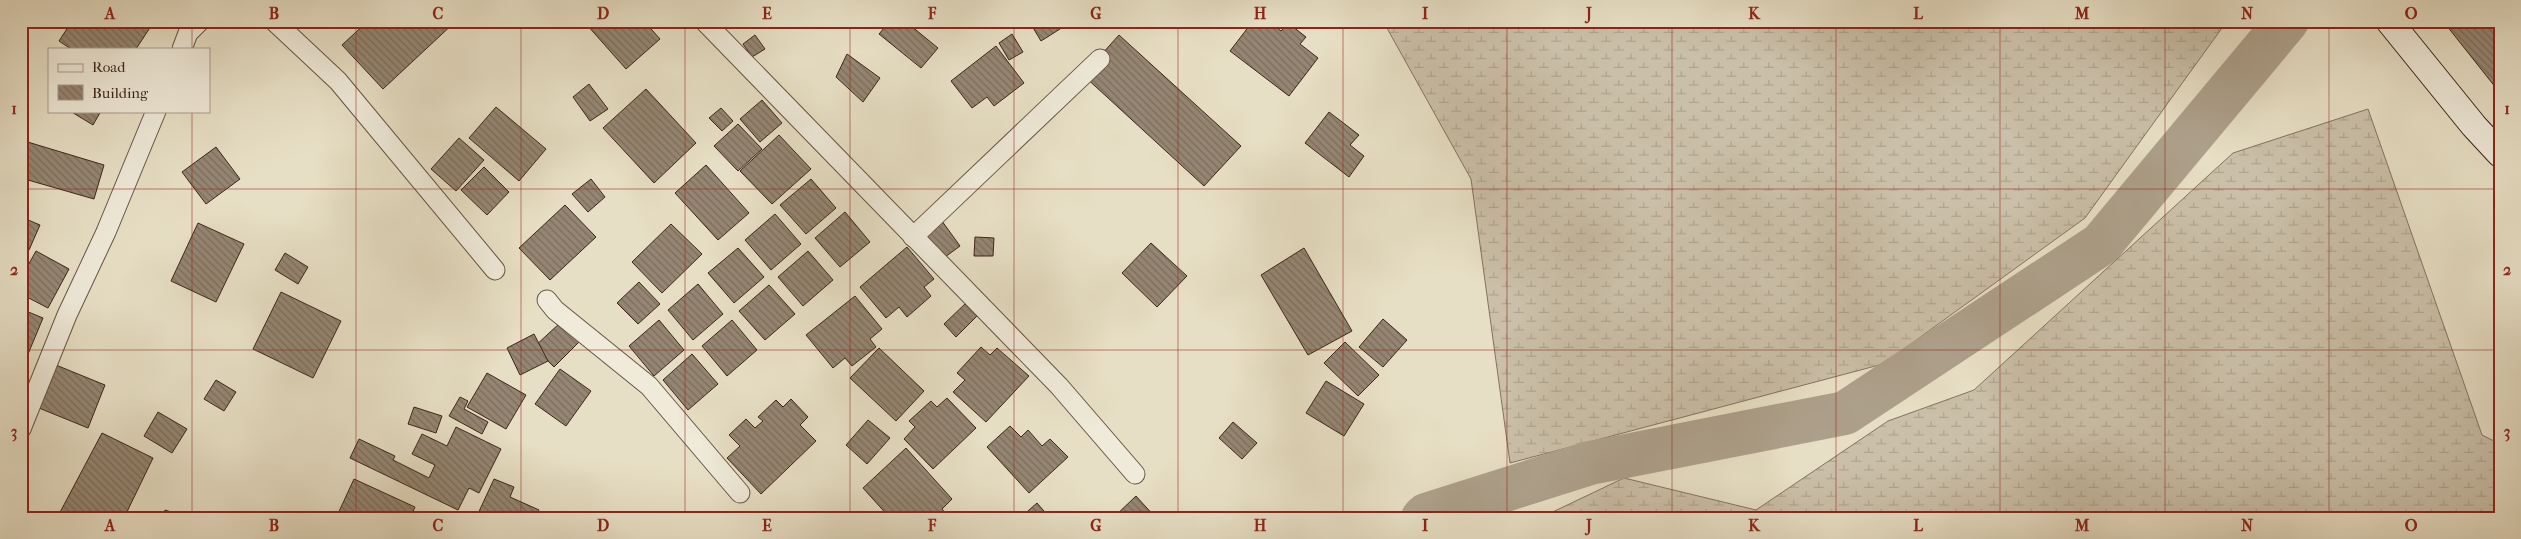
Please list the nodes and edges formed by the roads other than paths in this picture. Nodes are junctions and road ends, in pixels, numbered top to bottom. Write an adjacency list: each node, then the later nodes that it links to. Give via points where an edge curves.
1 (200, 21): 5 (street, via 188,33)
2 (274, 21): 10 (street, via 338,81)
3 (704, 21): 9 (street)
4 (2389, 21): 8 (street)
5 (182, 48)
6 (1100, 59): 9 (street)
7 (156, 112): 12 (street)
8 (2500, 154)
9 (913, 237): 13 (street, via 1059,386)
10 (494, 270)
11 (547, 300): 14 (street, via 649,386)
12 (21, 429)
13 (1135, 474)
14 (740, 494)

